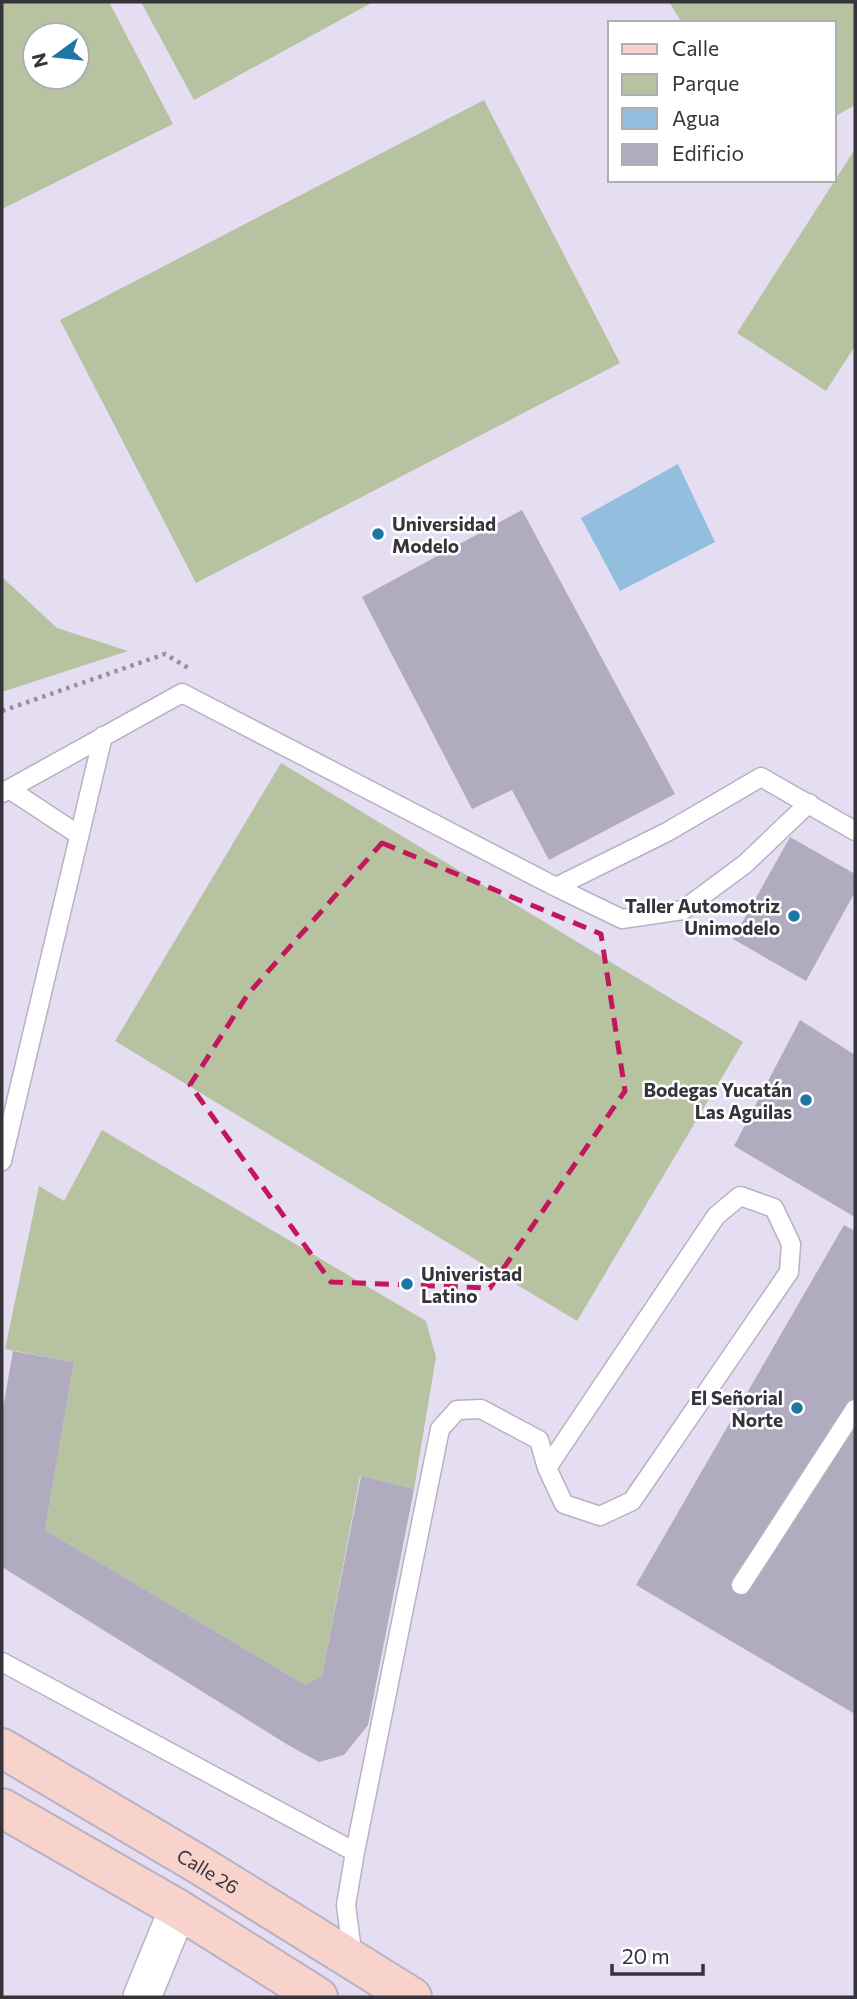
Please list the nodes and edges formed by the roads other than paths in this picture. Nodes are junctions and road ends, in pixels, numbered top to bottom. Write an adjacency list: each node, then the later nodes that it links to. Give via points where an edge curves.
1 (103, 736): 2 (lane); 5 (lane); 6 (lane, via 183,693)
2 (5, 791): 5 (lane)
3 (809, 803): 4 (lane); 6 (lane, via 761,777 667,832); 6 (lane, via 745,864 683,910 622,919)
4 (855, 831)
5 (79, 835): 7 (lane)
6 (556, 887)
7 (2, 1161)
8 (855, 1409): 10 (lane)
9 (547, 1468): 9 (lane, via 564,1504 600,1517 632,1501 789,1272 791,1244 774,1208 740,1196 716,1216); 14 (lane, via 538,1440 481,1409 457,1410 440,1429)
10 (741, 1585)
11 (2, 1662): 14 (lane)
12 (2, 1748): 16 (main road, Calle 26)
13 (2, 1808): 15 (main road)
14 (355, 1852): 16 (lane, via 346,1905)
15 (178, 1909): 17 (street); 18 (main road)
16 (353, 1962): 19 (main road, Calle 26)
17 (142, 1997)
18 (318, 1997)
19 (412, 1997)

